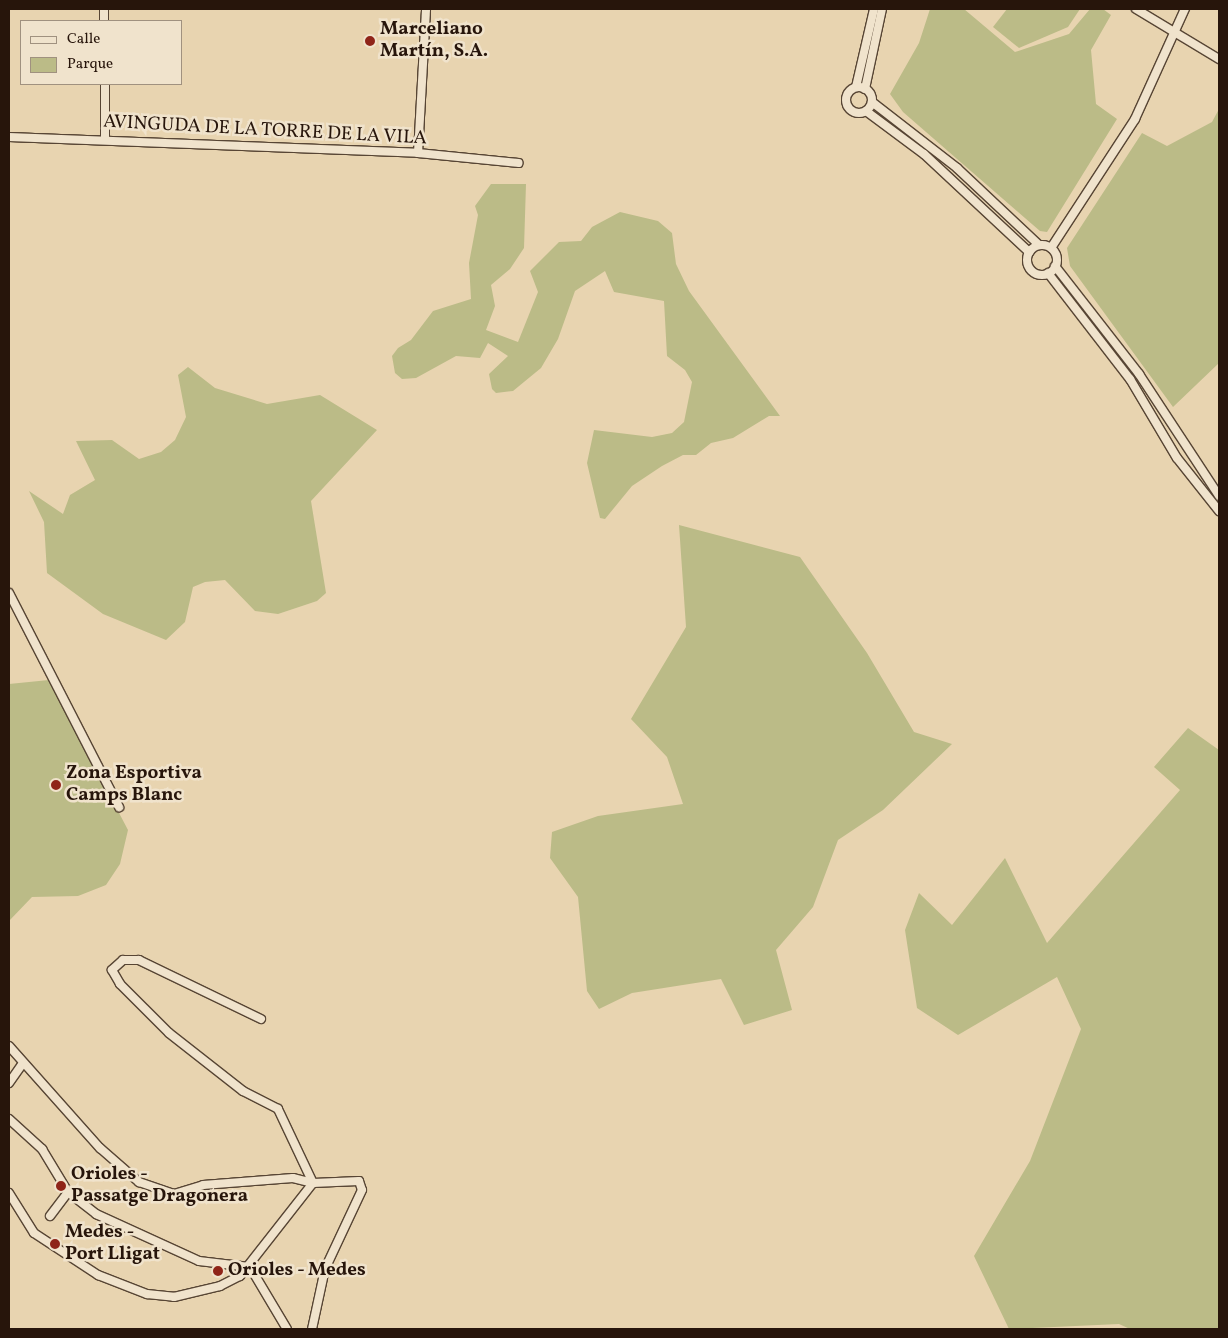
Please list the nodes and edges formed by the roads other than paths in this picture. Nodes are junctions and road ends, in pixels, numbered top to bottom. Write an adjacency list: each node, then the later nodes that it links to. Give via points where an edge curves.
1 (426, 9): 14 (street)
2 (874, 9): 9 (street)
3 (882, 9): 9 (street)
4 (1136, 9): 6 (street)
5 (1185, 9): 6 (street)
6 (1176, 35): 7 (street); 17 (street, via 1121,142)
7 (1219, 59)
8 (105, 85): 13 (street)
9 (861, 88): 10 (street); 11 (street, via 847,94 847,105 855,112)
10 (872, 102): 11 (street); 16 (street, via 957,168)
11 (866, 110): 18 (street, via 924,154)
12 (9, 137): 13 (street, AVINGUDA DE LA TORRE DE LA VILA)
13 (105, 140): 14 (street, AVINGUDA DE LA TORRE DE LA VILA)
14 (418, 153): 15 (street, AVINGUDA DE LA TORRE DE LA VILA)
15 (519, 163)
16 (1039, 245): 17 (street); 18 (street)
17 (1051, 248): 19 (street)
18 (1029, 252): 20 (street, via 1031,269)
19 (1055, 266): 20 (street); 21 (street, via 1139,374)
20 (1048, 273): 22 (street, via 1130,380 1177,458)
21 (1219, 496)
22 (1219, 511)
23 (9, 593): 24 (street)
24 (119, 807)
25 (261, 1019): 30 (street, via 139,960 123,960 112,970 120,984 169,1033 243,1091 278,1109)
26 (9, 1046): 27 (street)
27 (23, 1063): 28 (street); 30 (street, via 100,1148 139,1182 174,1194 203,1184 293,1178)
28 (9, 1083)
29 (9, 1119): 31 (street, via 42,1149)
30 (313, 1184): 34 (street); 36 (street, via 353,1180 362,1190 325,1270)
31 (68, 1192): 33 (street); 34 (street, via 104,1219 186,1256 219,1266)
32 (9, 1193): 34 (street, via 37,1235 104,1278 147,1294 174,1297 205,1290 234,1280)
33 (50, 1216)
34 (250, 1267): 35 (street)
35 (287, 1329)
36 (312, 1329)

